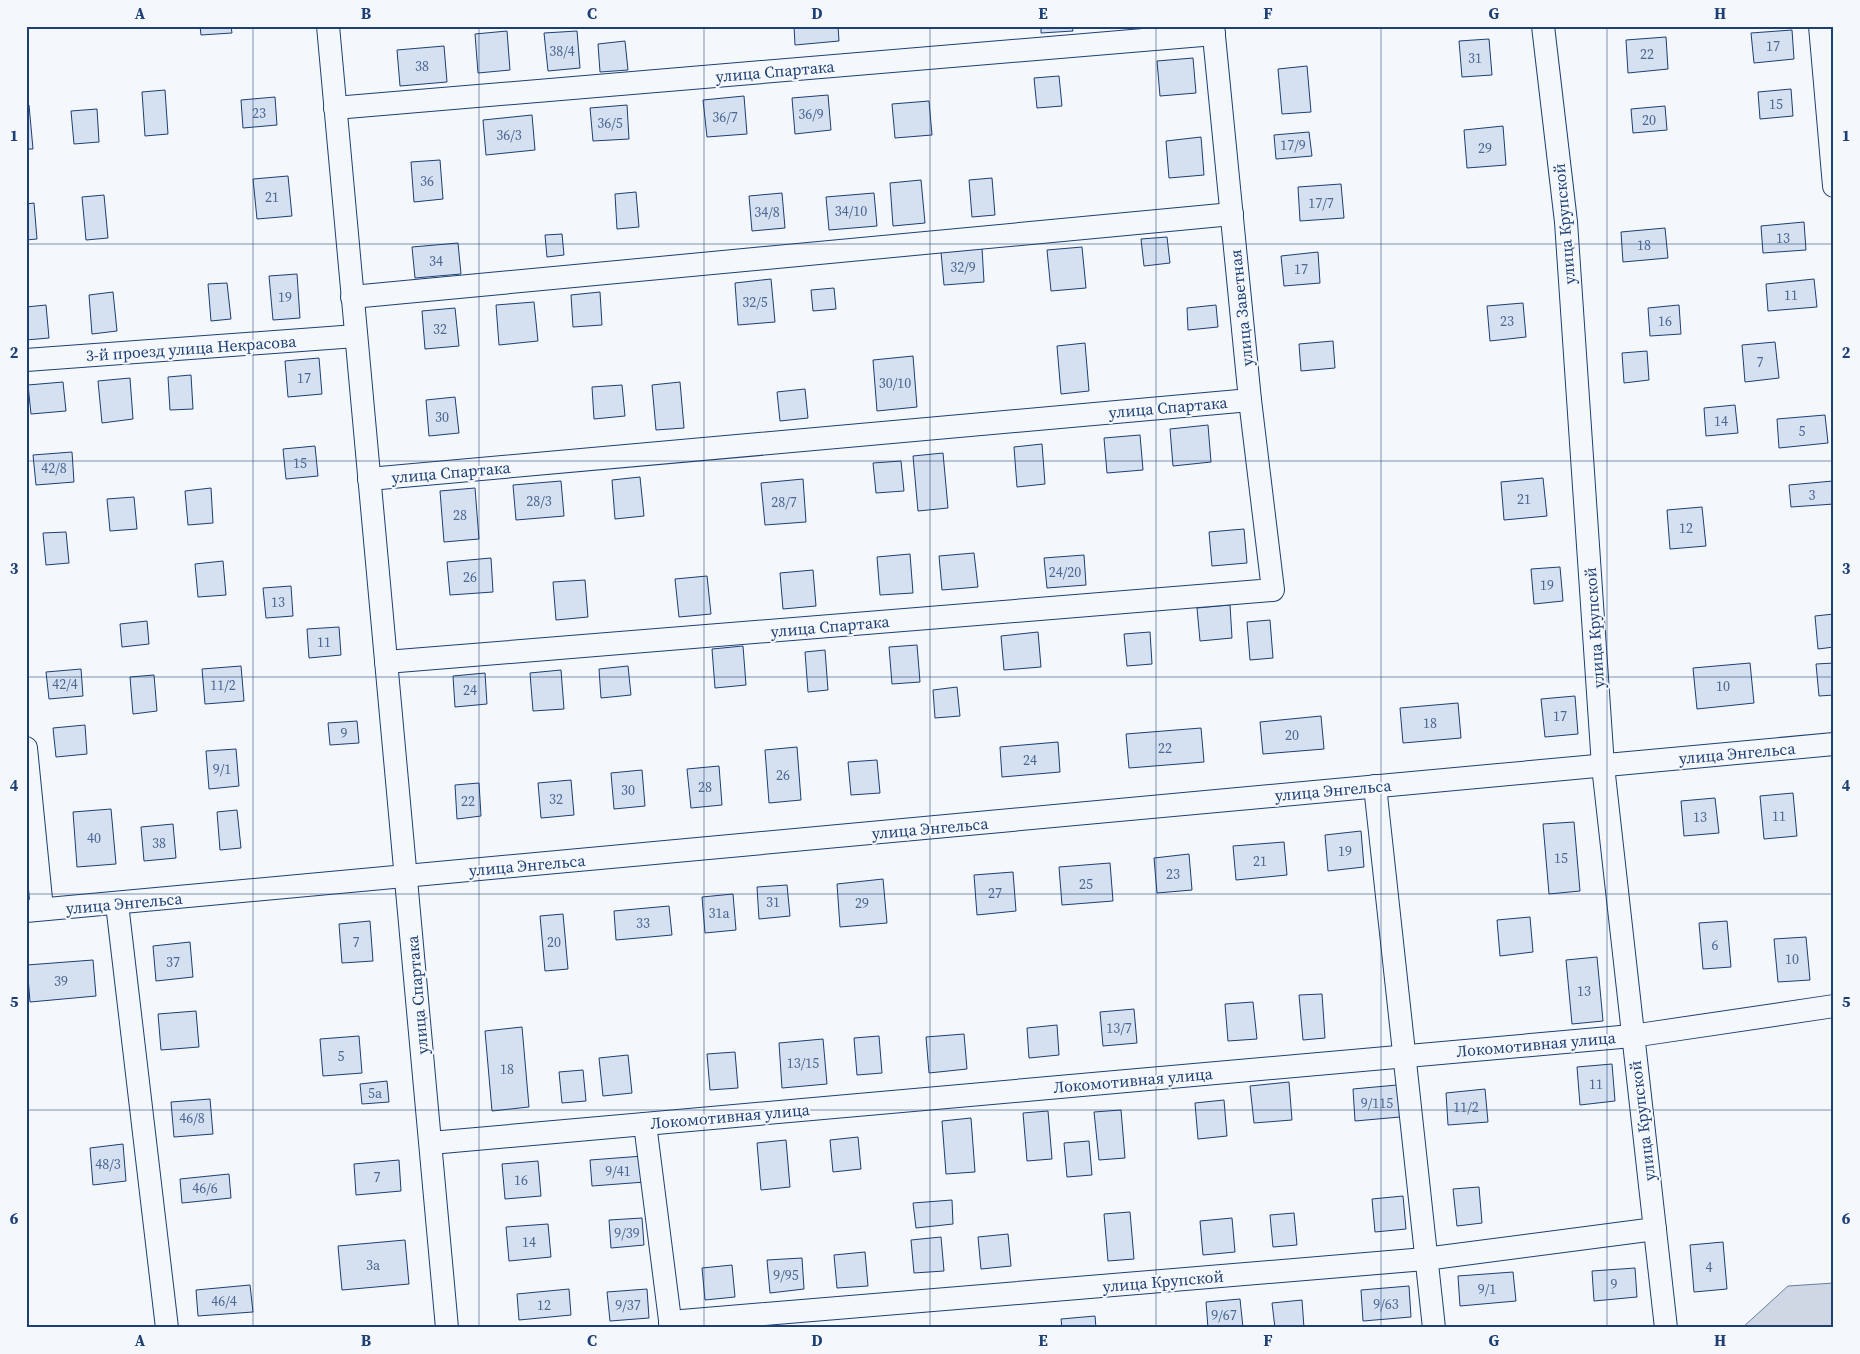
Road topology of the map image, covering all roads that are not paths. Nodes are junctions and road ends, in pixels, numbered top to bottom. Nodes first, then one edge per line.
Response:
1 (328, 26) edge
2 (1543, 26) edge
3 (1820, 26) edge
4 (1214, 30) edge
5 (335, 108) junction
6 (1834, 186) edge
7 (1232, 214) junction
8 (352, 298) junction
9 (356, 336) junction
10 (26, 360) edge
11 (1250, 400) junction
12 (369, 479) junction
13 (1273, 590) joint
14 (386, 662) junction
15 (1834, 744) edge
16 (26, 748) edge
17 (1603, 766) junction
18 (1375, 786) junction
19 (406, 876) junction
20 (117, 904) junction
21 (34, 910) edge
22 (1834, 1006) edge
23 (1632, 1036) junction
24 (1404, 1056) junction
25 (645, 1124) junction
26 (431, 1143) junction
27 (1655, 1229) junction
28 (1426, 1259) junction
29 (671, 1325) edge
30 (167, 1328) edge
31 (447, 1328) edge
32 (1434, 1328) edge
33 (1666, 1328) edge

1 - 5 street, улица Спартака
2 - 17 street, улица Крупской
3 - 6 street
4 - 5 street, улица Спартака
4 - 7 street, улица Заветная
5 - 8 street, улица Спартака
7 - 8 street
7 - 11 street, улица Заветная
8 - 9 street, улица Спартака
9 - 10 street, 3-й проезд улица Некрасова
9 - 12 street, улица Спартака
11 - 12 street, улица Спартака
11 - 13 street, улица Заветная
12 - 14 street, улица Спартака
13 - 14 street, улица Спартака
14 - 19 street, улица Спартака
15 - 17 street, улица Энгельса
16 - 21 street
17 - 18 street, улица Энгельса
17 - 23 street, улица Крупской
18 - 19 street, улица Энгельса
18 - 24 street
19 - 20 street, улица Энгельса
19 - 26 street, улица Спартака
20 - 21 street, улица Энгельса
20 - 30 street
22 - 23 street, Локомотивная улица
23 - 24 street, Локомотивная улица
23 - 27 street, улица Крупской
24 - 25 street, Локомотивная улица
24 - 28 street
25 - 26 street, Локомотивная улица
25 - 29 street
26 - 31 street, улица Спартака
27 - 28 street, улица Крупской
27 - 33 street, улица Крупской
28 - 29 street, улица Крупской
28 - 32 street

